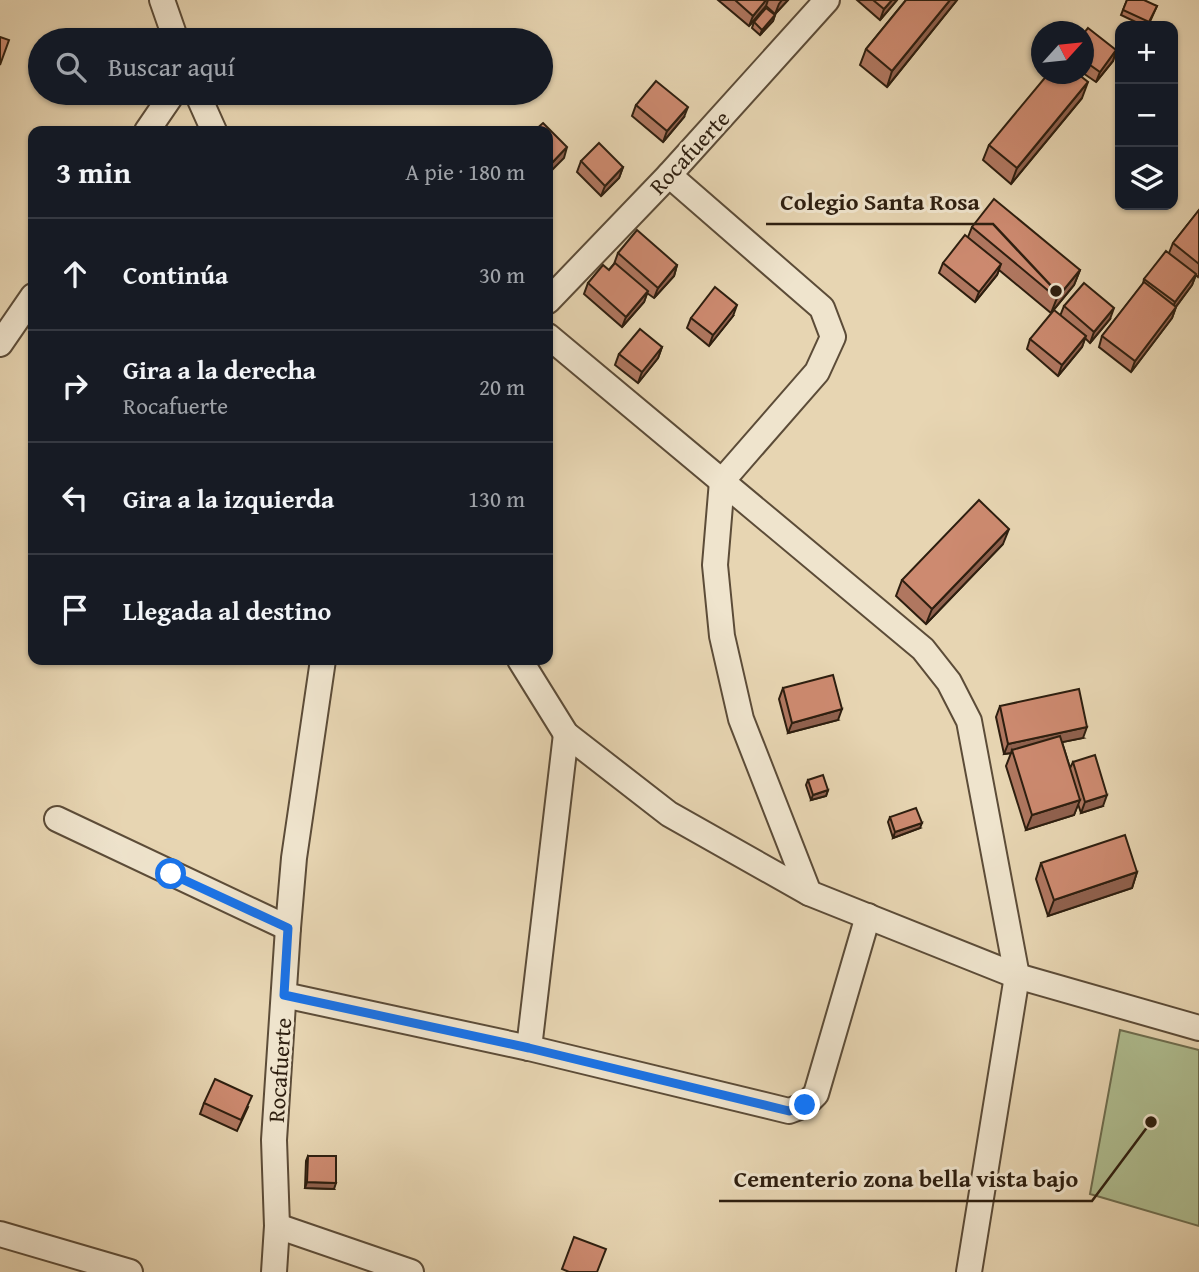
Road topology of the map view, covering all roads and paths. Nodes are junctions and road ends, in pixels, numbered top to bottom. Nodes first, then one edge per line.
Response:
1 (162, 0) edge
2 (827, 0) edge
3 (172, 28) edge
4 (164, 105) edge
5 (202, 105) edge
6 (150, 126) edge
7 (212, 126) edge
8 (669, 175) junction
9 (553, 296) edge
10 (28, 303) edge
11 (553, 340) edge
12 (0, 344) edge
13 (722, 481) junction
14 (322, 665) edge
15 (523, 665) edge
16 (566, 734) junction
17 (57, 819) dead end
18 (809, 893) junction
19 (868, 916) junction
20 (288, 928) junction
21 (1017, 976) junction
22 (284, 995) junction
23 (1199, 1028) edge
24 (529, 1048) junction
25 (277, 1226) junction
26 (0, 1234) edge
27 (130, 1272) edge
28 (274, 1272) edge
29 (411, 1272) edge
30 (969, 1272) edge

1 - 3 street
2 - 8 street, Rocafuerte
4 - 6 street
5 - 7 street
8 - 9 street, Rocafuerte
8 - 13 street
10 - 12 street
11 - 13 street
13 - 18 street
13 - 21 street
14 - 20 street, Rocafuerte
15 - 16 street
16 - 18 street
16 - 24 street
17 - 20 street
18 - 19 street
19 - 21 street
19 - 24 street
20 - 22 street, Rocafuerte
21 - 23 street
21 - 30 street
22 - 24 street
22 - 25 street, Rocafuerte
25 - 28 street, Rocafuerte
25 - 29 street
26 - 27 street

